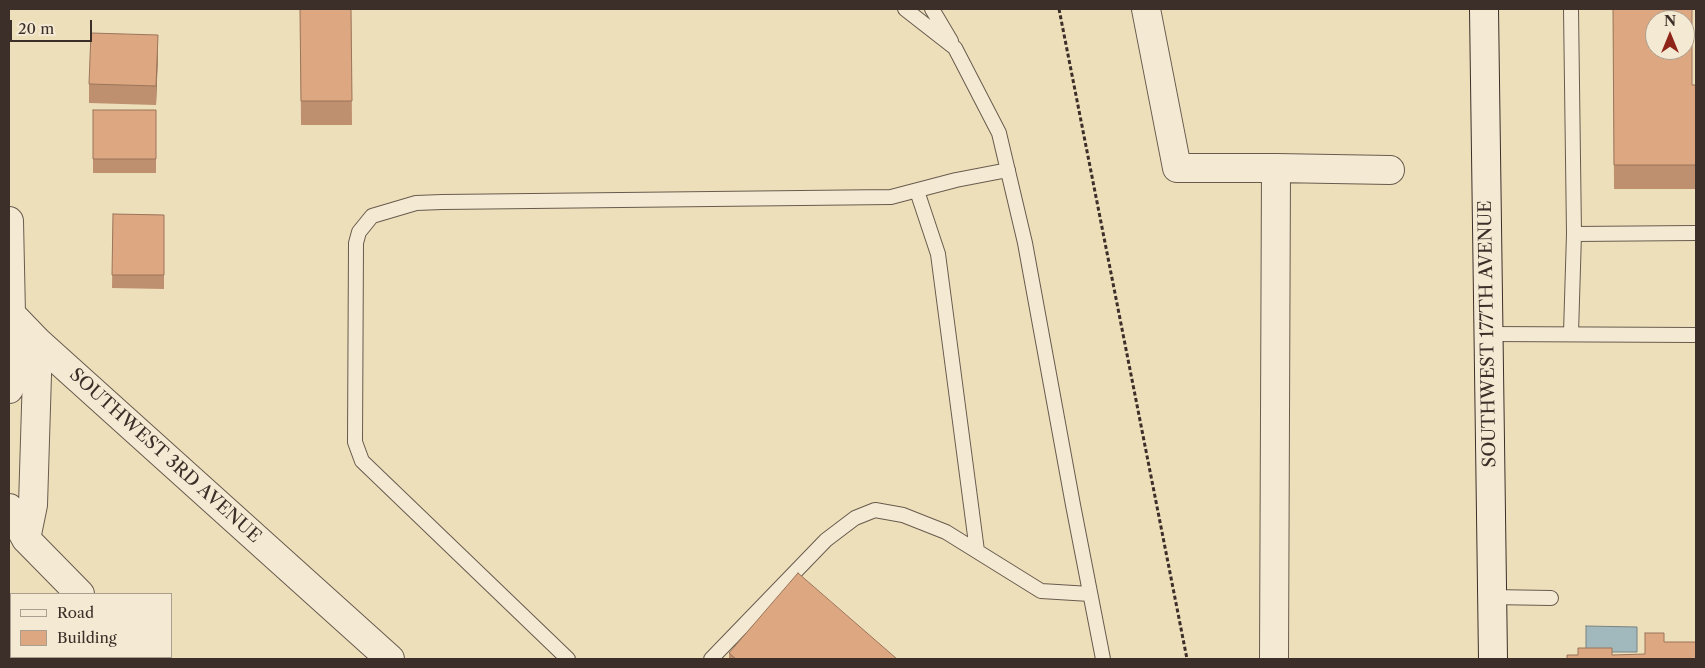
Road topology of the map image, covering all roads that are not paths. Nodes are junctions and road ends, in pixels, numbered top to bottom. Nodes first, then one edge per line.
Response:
1 (904, 9) edge
2 (932, 9) edge
3 (1146, 9) edge
4 (1484, 9) edge
5 (1571, 9) edge
6 (955, 48) junction
7 (1276, 168) junction
8 (1008, 170) junction
9 (1390, 170) dead end
10 (917, 191) junction
11 (9, 221) edge
12 (1696, 233) edge
13 (1574, 234) junction
14 (11, 314) junction
15 (1489, 334) junction
16 (1572, 334) junction
17 (1696, 335) edge
18 (38, 342) junction
19 (9, 389) edge
20 (9, 508) edge
21 (26, 539) junction
22 (977, 551) junction
23 (79, 593) edge
24 (1090, 594) junction
25 (1491, 597) junction
26 (1551, 598) dead end
27 (390, 659) edge
28 (568, 659) edge
29 (711, 659) edge
30 (1104, 659) edge
31 (1274, 659) edge
32 (1493, 659) edge

1 - 6 lane
2 - 6 lane
3 - 7 street
4 - 15 street, SOUTHWEST 177TH AVENUE
5 - 13 lane
6 - 8 lane
7 - 9 street
7 - 31 street
8 - 10 lane
8 - 24 lane
10 - 22 lane
10 - 28 lane
11 - 14 street
12 - 13 lane
13 - 16 lane
14 - 18 street, SOUTHWEST 3RD AVENUE
14 - 19 street
15 - 16 lane
15 - 25 street, SOUTHWEST 177TH AVENUE
16 - 17 lane
18 - 21 street
18 - 27 street, SOUTHWEST 3RD AVENUE
20 - 21 street
21 - 23 street
22 - 24 lane
22 - 29 lane
24 - 30 lane
25 - 26 lane
25 - 32 street, SOUTHWEST 177TH AVENUE

